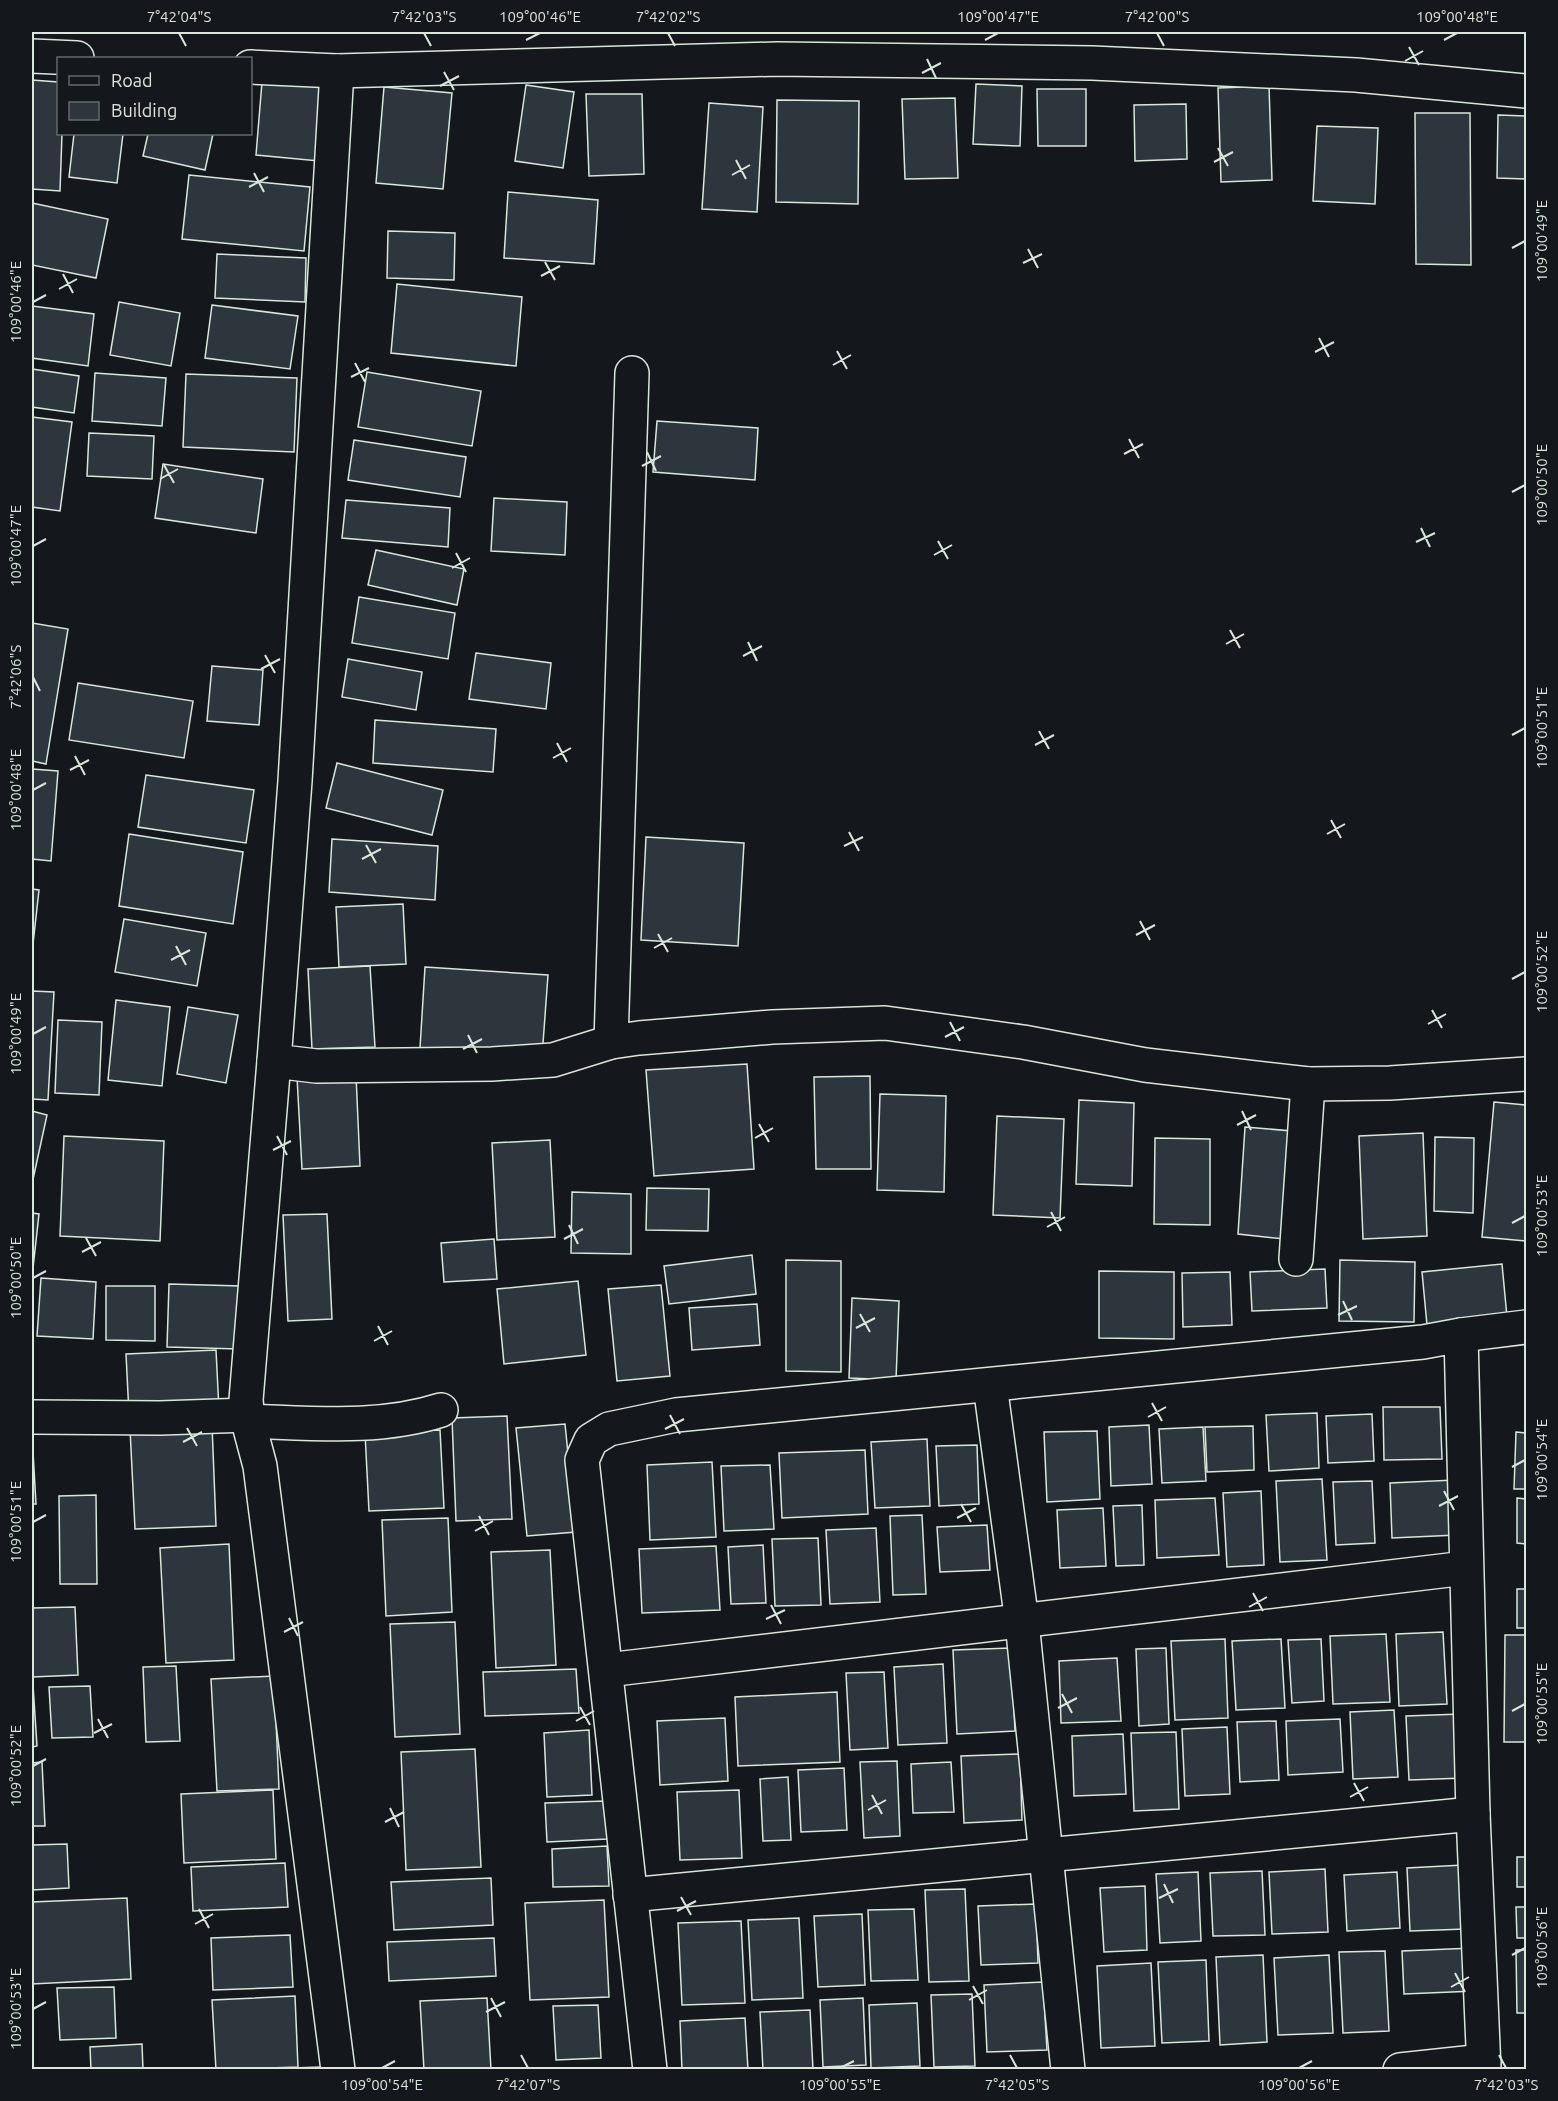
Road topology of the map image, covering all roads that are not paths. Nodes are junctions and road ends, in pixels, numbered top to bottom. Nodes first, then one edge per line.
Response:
1 (32, 56) edge
2 (57, 57) edge
3 (252, 67) edge
4 (337, 71) junction
5 (1527, 91) edge
6 (632, 373) dead end
7 (611, 1042) junction
8 (274, 1061) junction
9 (1527, 1074) edge
10 (1308, 1084) junction
11 (1296, 1259) dead end
12 (1527, 1327) edge
13 (1461, 1335) junction
14 (990, 1385) junction
15 (441, 1410) dead end
16 (32, 1417) edge
17 (248, 1418) junction
18 (1466, 1568) junction
19 (1022, 1622) junction
20 (607, 1670) junction
21 (1473, 1814) junction
22 (1046, 1855) junction
23 (630, 1895) junction
24 (1484, 2065) edge
25 (338, 2070) edge
26 (650, 2070) edge
27 (1068, 2070) edge
28 (1400, 2070) edge

1 - 2 street
3 - 4 street
4 - 5 street
4 - 8 street
6 - 7 street
7 - 8 street
7 - 10 street
8 - 17 street
9 - 10 street
10 - 11 street
12 - 13 street
13 - 14 street
13 - 18 street
14 - 19 street
14 - 20 street
15 - 17 street
16 - 17 street
17 - 25 street
18 - 19 street
18 - 21 street
19 - 20 street
19 - 22 street
20 - 23 street
21 - 22 street
21 - 24 street
22 - 23 street
22 - 27 street
23 - 26 street
24 - 28 street

